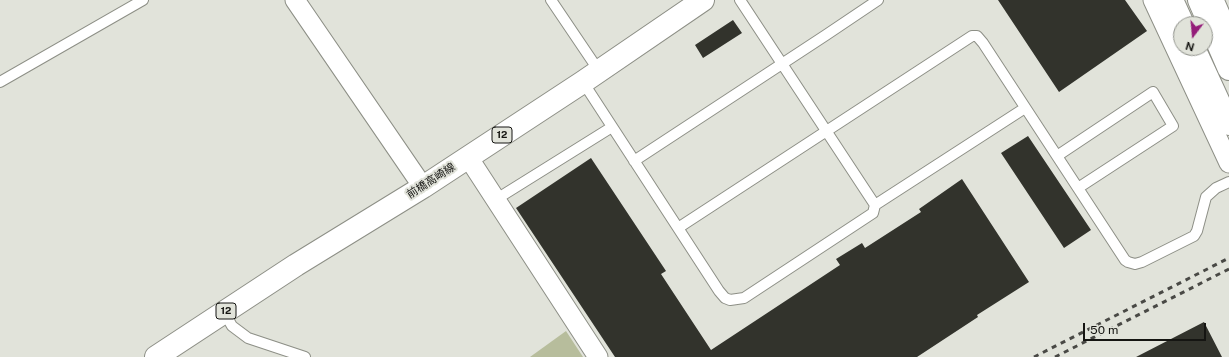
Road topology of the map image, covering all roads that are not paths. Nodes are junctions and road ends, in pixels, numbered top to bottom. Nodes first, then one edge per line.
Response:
1 (142, 0) edge
2 (295, 0) edge
3 (551, 0) edge
4 (703, 0) edge
5 (740, 0) edge
6 (878, 0) edge
7 (1153, 0) edge
8 (1172, 0) edge
9 (1198, 0) edge
10 (1214, 0) edge
11 (1179, 16) edge
12 (1229, 34) edge
13 (1198, 56) edge
14 (782, 64) junction
15 (1229, 69) edge
16 (591, 76) junction
17 (0, 82) edge
18 (1025, 108) junction
19 (1229, 124) edge
20 (612, 127) junction
21 (826, 131) junction
22 (1057, 156) junction
23 (468, 157) junction
24 (634, 161) junction
25 (1229, 163) edge
26 (1229, 182) edge
27 (422, 187) junction
28 (1078, 188) junction
29 (496, 200) junction
30 (875, 205) junction
31 (678, 228) junction
32 (224, 312) junction
33 (156, 357) edge
34 (305, 357) edge
35 (598, 357) edge

1 - 17 lane
2 - 27 street
3 - 16 lane
4 - 16 main road, 前橋高崎線 / 12
5 - 14 lane
6 - 14 lane
7 - 25 street
8 - 11 main road
9 - 15 main road
10 - 12 street
13 - 19 main road
14 - 21 lane
14 - 24 lane
16 - 20 lane
16 - 23 main road, 前橋高崎線 / 12
18 - 21 lane
18 - 22 lane
18 - 30 lane
20 - 24 lane
20 - 29 lane
21 - 30 lane
21 - 31 lane
22 - 28 lane
22 - 28 lane
23 - 27 main road, 前橋高崎線 / 12
23 - 29 street
24 - 31 lane
26 - 28 lane
27 - 32 main road, 前橋高崎線 / 12
29 - 35 street
30 - 31 lane
32 - 33 main road, 前橋高崎線 / 12
32 - 34 lane

